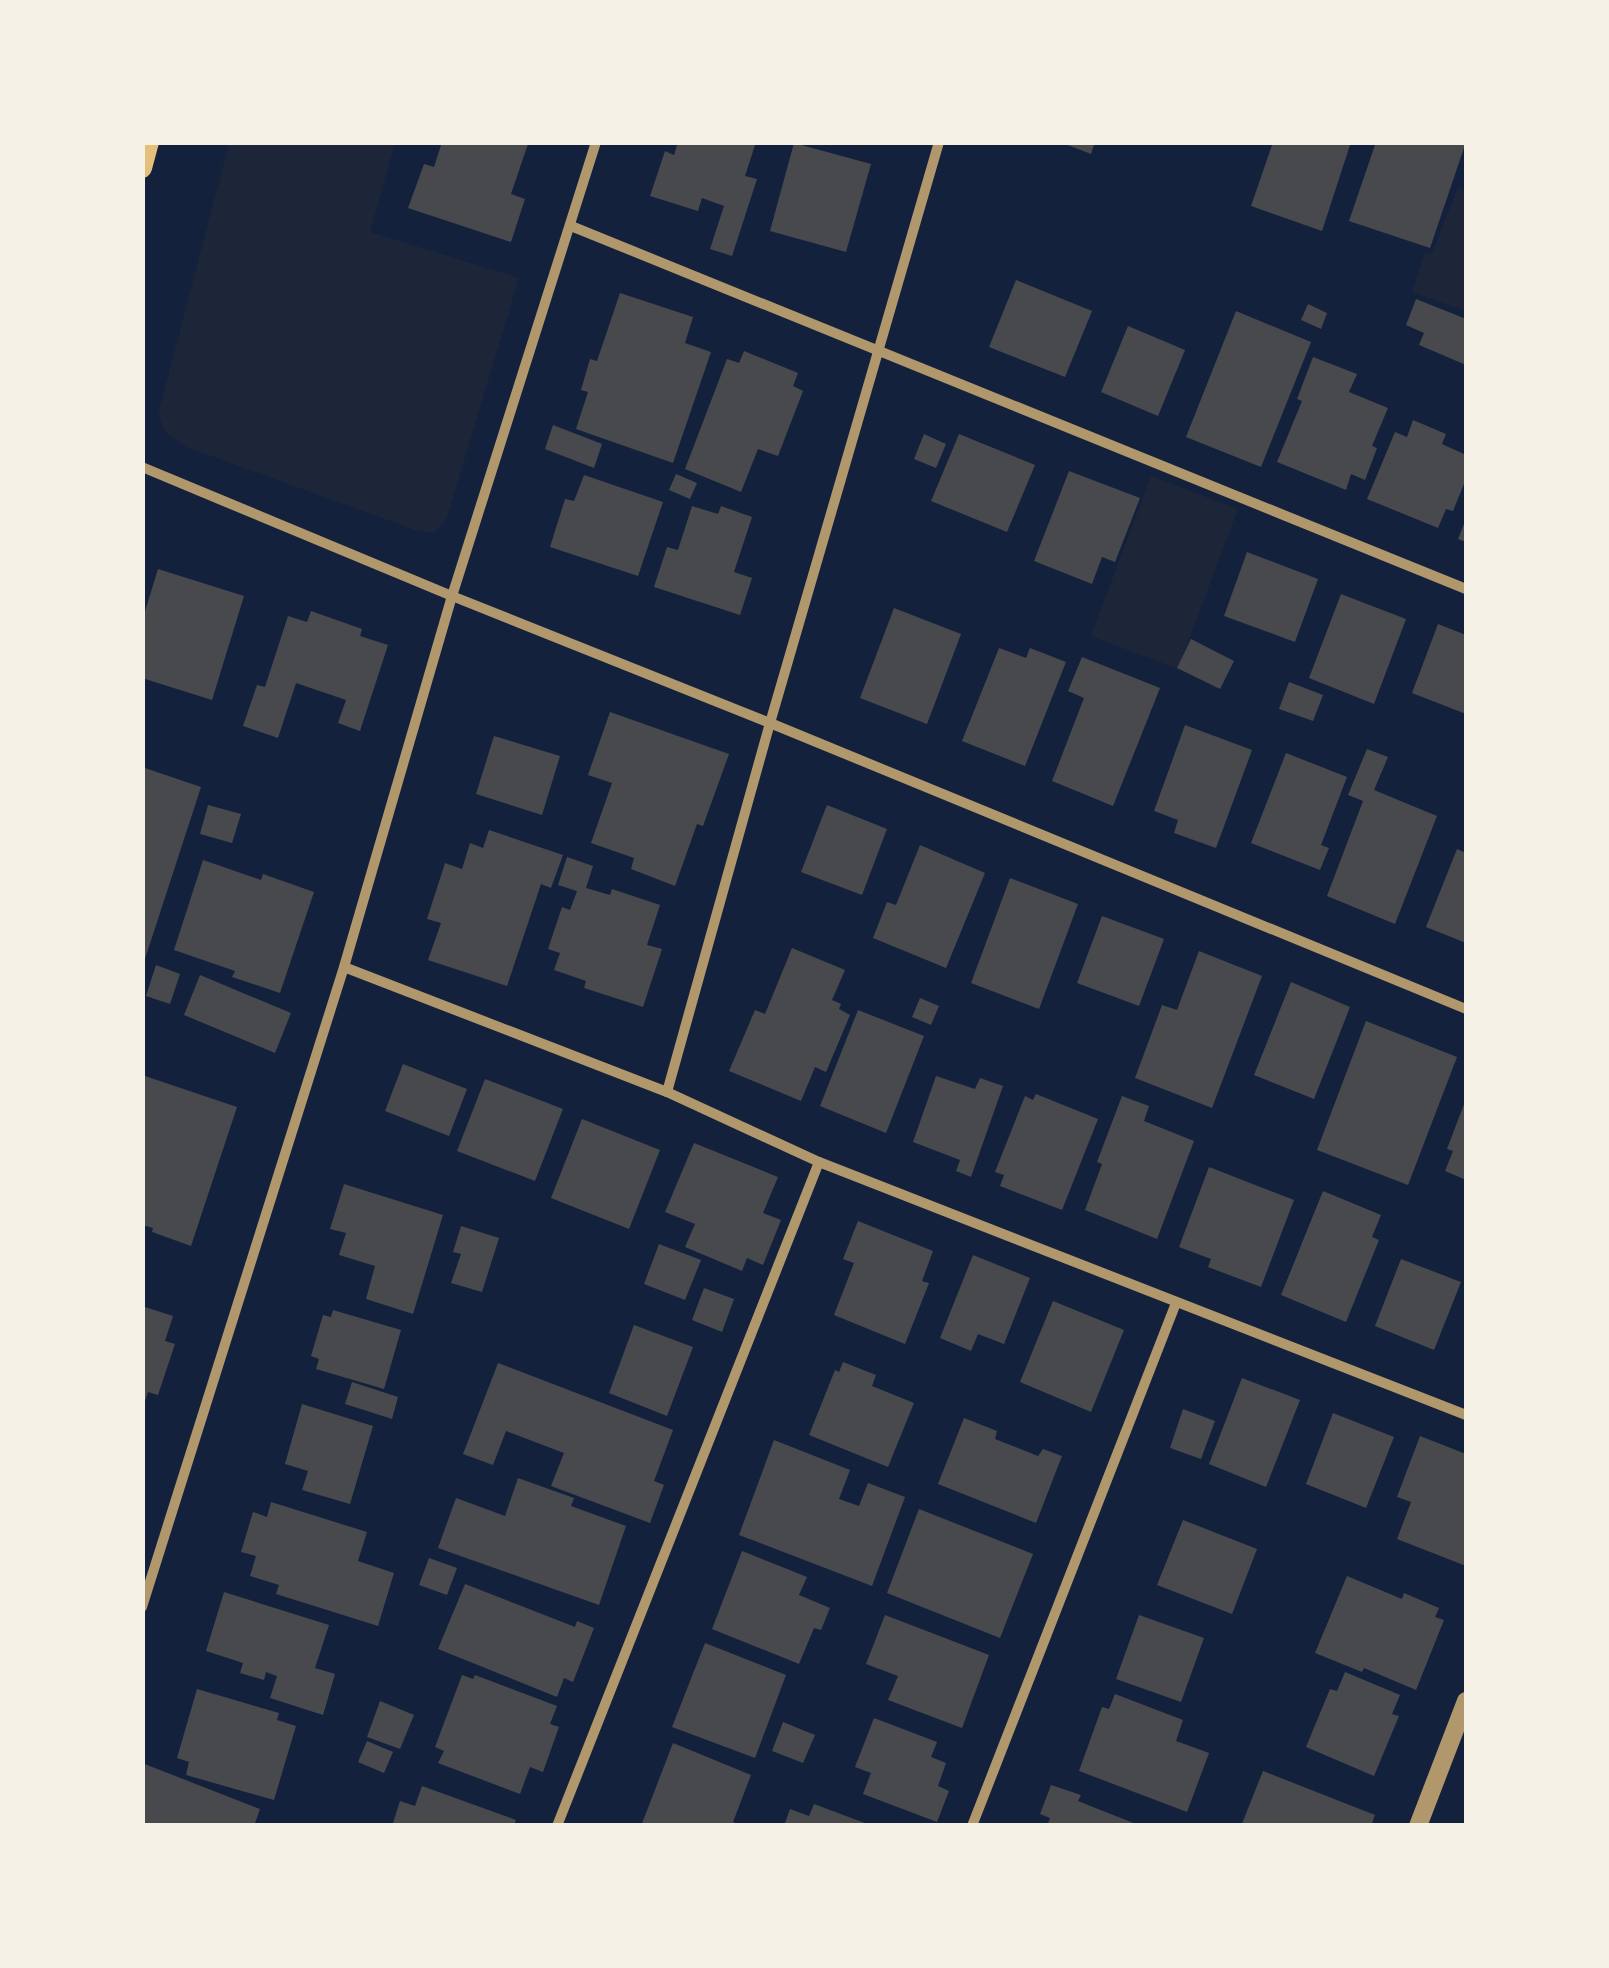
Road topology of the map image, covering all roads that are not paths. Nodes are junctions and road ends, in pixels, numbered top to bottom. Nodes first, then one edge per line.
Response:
1 (149, 142) edge
2 (596, 142) edge
3 (938, 142) edge
4 (142, 168) edge
5 (571, 226) junction
6 (878, 350) junction
7 (142, 467) edge
8 (1466, 589) edge
9 (452, 596) junction
10 (770, 723) junction
11 (344, 967) junction
12 (1466, 1008) edge
13 (666, 1092) junction
14 (819, 1162) junction
15 (1176, 1303) junction
16 (1466, 1414) edge
17 (142, 1607) edge
18 (1466, 1701) edge
19 (557, 1826) edge
20 (972, 1826) edge
21 (1418, 1826) edge

1 - 4 main road
2 - 5 street
3 - 6 street
5 - 6 street
5 - 9 street
6 - 8 street
6 - 10 street
7 - 9 street
9 - 10 street
9 - 11 street
10 - 12 street
10 - 13 street
11 - 13 street
11 - 17 street
13 - 14 street
14 - 15 street
14 - 19 street
15 - 16 street
15 - 20 street
18 - 21 street

